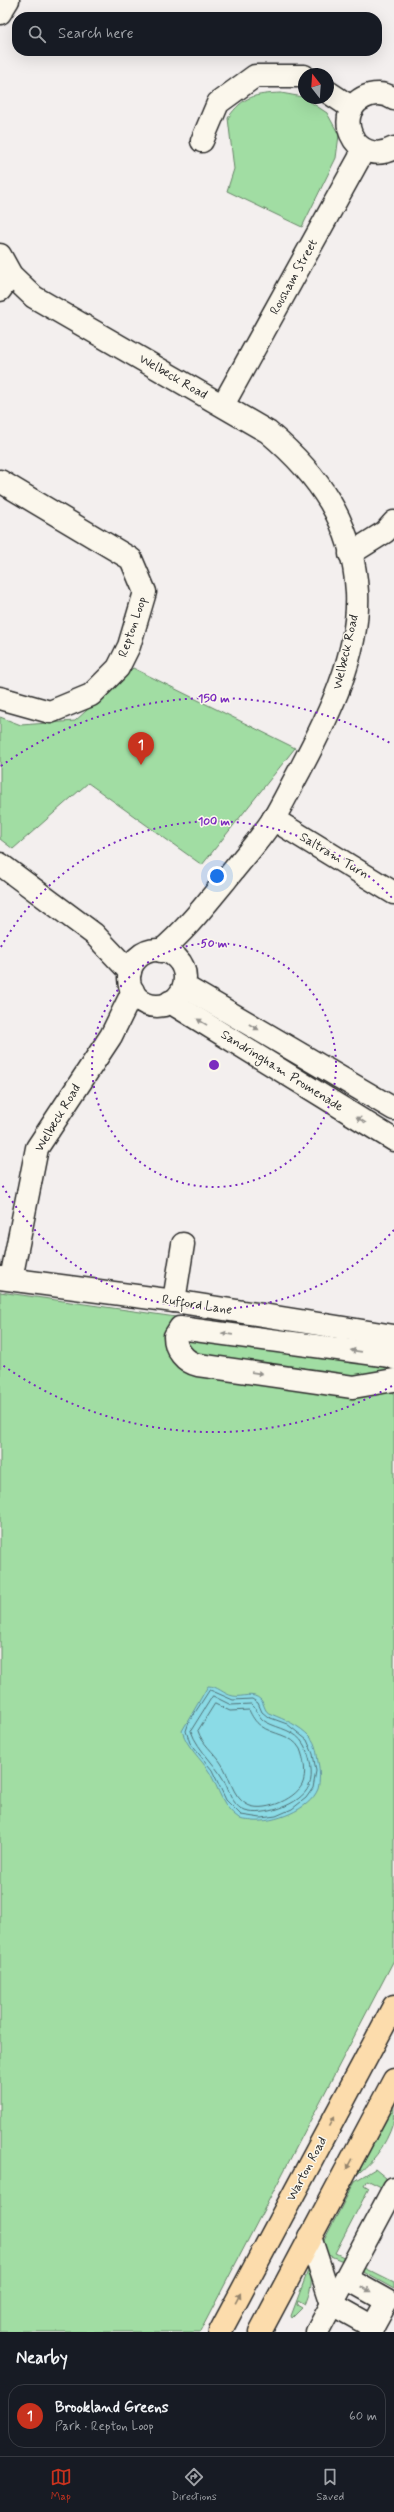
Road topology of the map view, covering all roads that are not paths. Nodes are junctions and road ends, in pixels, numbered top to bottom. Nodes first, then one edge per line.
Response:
1 (8, 0) edge
2 (0, 13) edge
3 (298, 76) edge
4 (334, 96) edge
5 (394, 99) edge
6 (352, 108) junction
7 (202, 140) dead end
8 (361, 148) junction
9 (394, 148) edge
10 (0, 255) edge
11 (6, 282) edge
12 (223, 405) junction
13 (0, 481) edge
14 (394, 522) edge
15 (350, 554) junction
16 (0, 698) edge
17 (273, 819) junction
18 (0, 864) edge
19 (394, 893) edge
20 (194, 919) junction
21 (94, 934) junction
22 (152, 952) junction
23 (181, 963) junction
24 (184, 986) junction
25 (137, 989) junction
26 (170, 1002) junction
27 (394, 1109) edge
28 (394, 1140) edge
29 (183, 1244) dead end
30 (6, 1279) edge
31 (174, 1301) junction
32 (394, 1336) edge
33 (394, 1358) edge
34 (394, 1380) edge
35 (394, 2006) edge
36 (394, 2080) edge
37 (394, 2188) edge
38 (310, 2237) junction
39 (329, 2312) edge
40 (374, 2324) edge
41 (266, 2330) edge
42 (220, 2332) edge
43 (352, 2332) edge

1 - 2 street
3 - 7 street
4 - 6 street
5 - 6 street
6 - 8 street
8 - 9 street
8 - 12 street, Rousham Street
10 - 11 street, Welbeck Road
11 - 12 street, Welbeck Road
12 - 15 street, Welbeck Road
13 - 16 street, Repton Loop
14 - 15 street
15 - 17 street, Welbeck Road
17 - 19 street, Saltram Turn
17 - 20 street, Welbeck Road
18 - 21 street
20 - 22 street, Welbeck Road
20 - 23 street, Welbeck Road
21 - 22 street
21 - 25 street
22 - 23 street
22 - 25 street
23 - 24 street
24 - 26 street
24 -> 27 street, Sandringham Promenade
25 - 26 street
25 - 30 street, Welbeck Road
28 -> 26 street, Sandringham Promenade
29 - 31 street
30 - 31 street, Rufford Lane
31 - 32 street, Rufford Lane
33 -> 34 street
42 -> 35 main road, Warton Road
36 -> 38 main road
37 - 39 street
38 - 39 street
38 - 41 main road
39 - 40 street
39 -> 40 street
39 - 43 street

